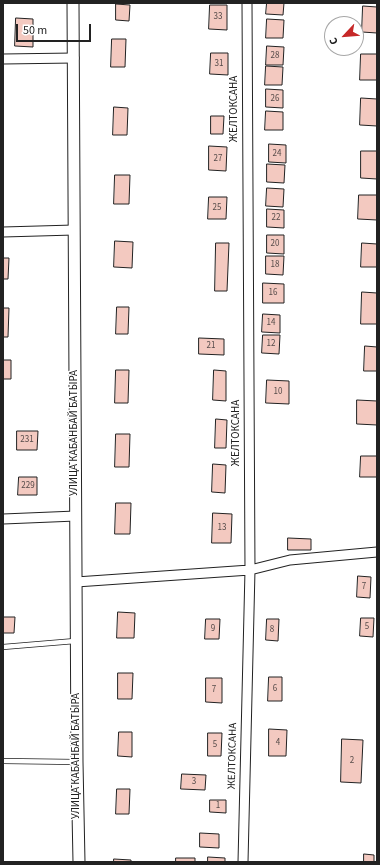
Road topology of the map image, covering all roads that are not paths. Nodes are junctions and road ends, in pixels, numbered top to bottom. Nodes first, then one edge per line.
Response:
1 (73, 3) edge
2 (247, 3) edge
3 (74, 58) junction
4 (3, 59) edge
5 (74, 230) junction
6 (3, 232) edge
7 (76, 516) junction
8 (3, 519) edge
9 (377, 552) edge
10 (250, 570) junction
11 (76, 582) junction
12 (77, 641) junction
13 (3, 647) edge
14 (3, 761) edge
15 (77, 762) junction
16 (79, 862) edge
17 (243, 862) edge

1 - 3 street, УЛИЦА КАБАНБАЙ БАТЫРА
2 - 10 street, ЖЕЛТОКСАНА
3 - 4 street
3 - 5 street, УЛИЦА КАБАНБАЙ БАТЫРА
5 - 6 street
5 - 7 street, УЛИЦА КАБАНБАЙ БАТЫРА
7 - 8 street
7 - 11 street, УЛИЦА КАБАНБАЙ БАТЫРА
9 - 10 street
10 - 11 street
10 - 17 street, ЖЕЛТОКСАНА
11 - 12 street, УЛИЦА КАБАНБАЙ БАТЫРА
12 - 13 lane
12 - 15 street, УЛИЦА КАБАНБАЙ БАТЫРА
14 - 15 lane
15 - 16 street, УЛИЦА КАБАНБАЙ БАТЫРА

